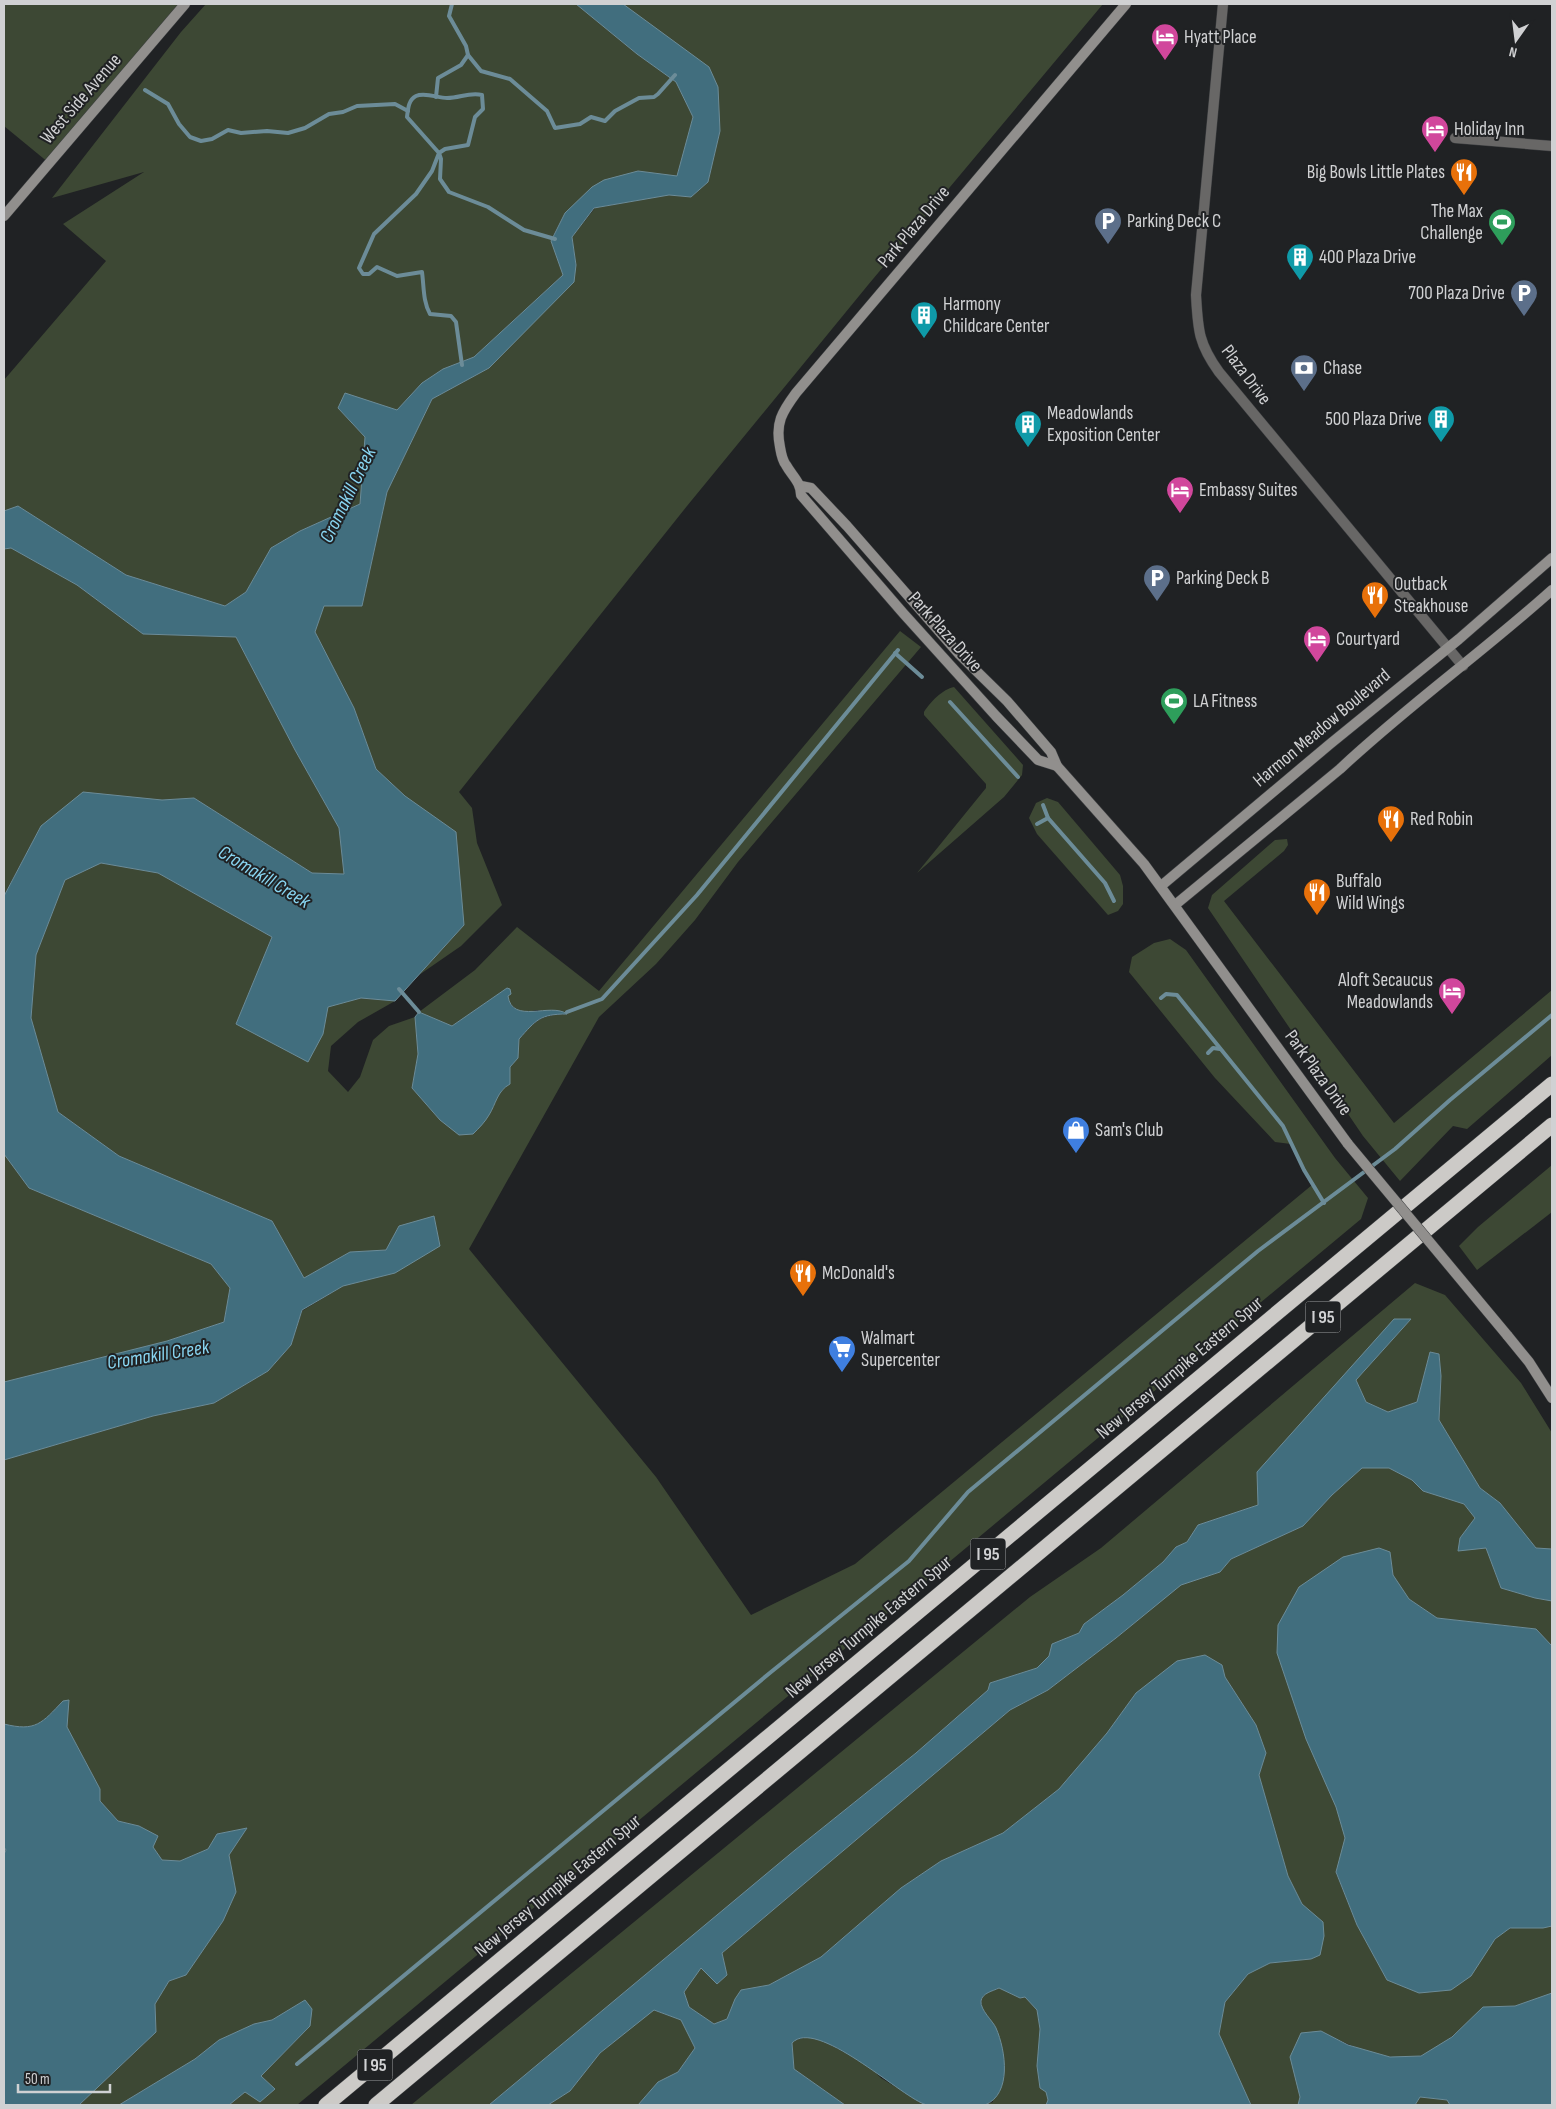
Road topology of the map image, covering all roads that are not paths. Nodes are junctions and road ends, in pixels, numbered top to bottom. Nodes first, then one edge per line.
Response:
1 (186, 4) edge
2 (1126, 4) edge
3 (1223, 4) edge
4 (1455, 138) dead end
5 (1552, 146) edge
6 (4, 216) edge
7 (801, 486) junction
8 (1552, 558) edge
9 (1552, 590) edge
10 (1448, 648) junction
11 (959, 654) junction
12 (951, 666) junction
13 (1463, 666) junction
14 (1057, 766) junction
15 (1161, 886) junction
16 (1174, 905) junction
17 (1552, 1084) edge
18 (1552, 1125) edge
19 (1552, 1398) edge
20 (326, 2105) edge
21 (376, 2105) edge

1 - 6 street, West Side Avenue
2 - 7 street, Park Plaza Drive
3 - 10 street, Plaza Drive
4 - 5 street
7 - 11 street, Park Plaza Drive
7 - 12 street, Park Plaza Drive
8 - 10 street, Harmon Meadow Boulevard
9 - 13 street
10 - 13 street, Plaza Drive
10 - 15 street, Harmon Meadow Boulevard
11 - 12 street
11 - 14 street, Park Plaza Drive
12 - 14 street, Park Plaza Drive
13 - 16 street
14 - 15 street, Park Plaza Drive
15 - 16 street, Park Plaza Drive
16 - 19 street, Park Plaza Drive, bridge
17 - 20 highway, New Jersey Turnpike Eastern Spur / I 95
18 - 21 highway, I 95

